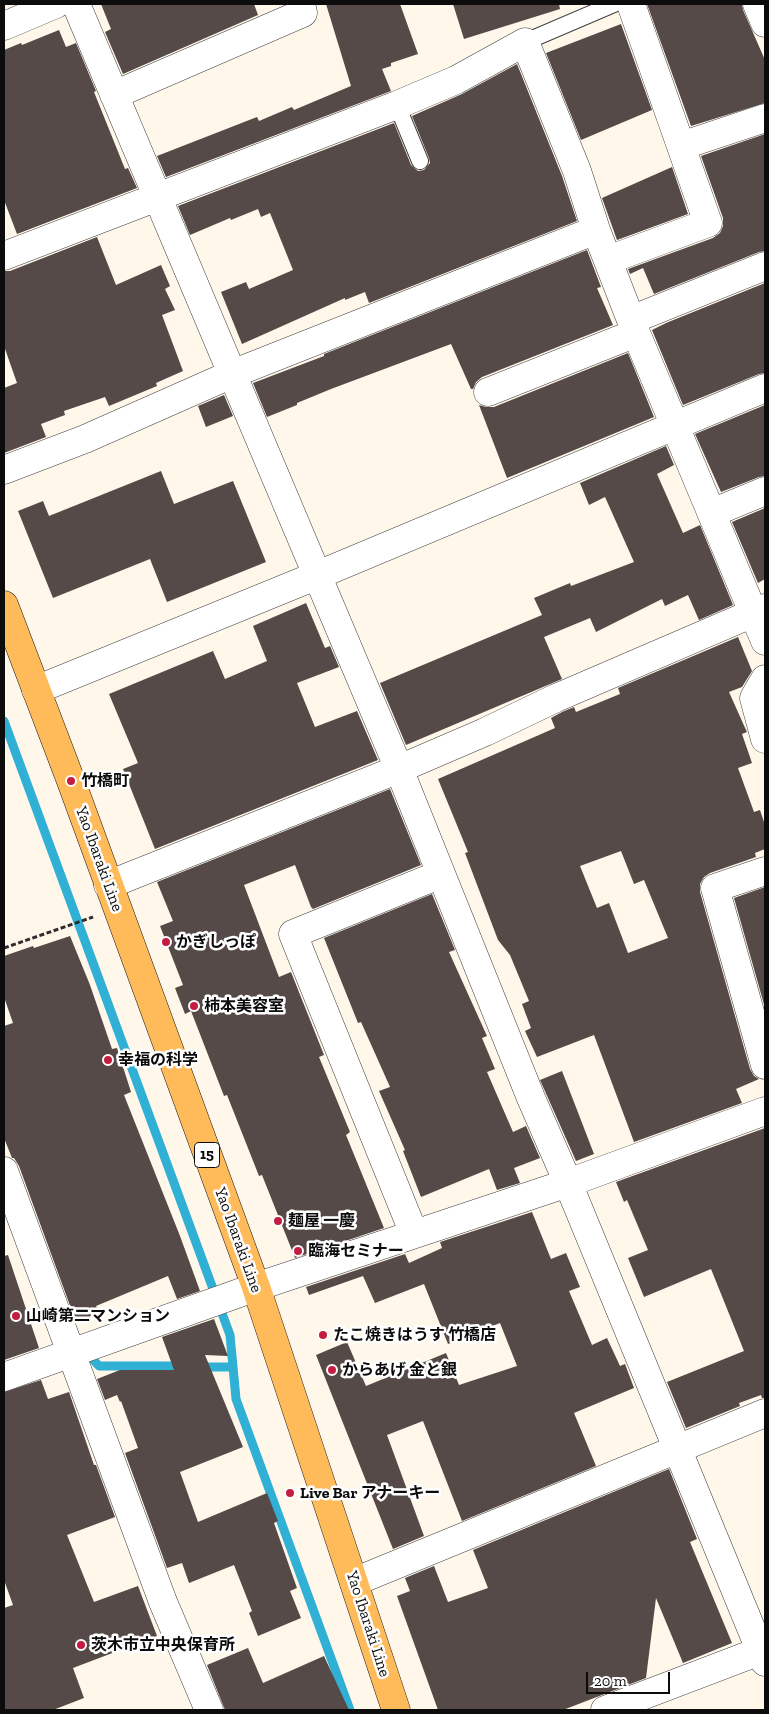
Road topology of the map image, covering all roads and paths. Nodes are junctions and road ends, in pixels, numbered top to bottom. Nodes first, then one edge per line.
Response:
1 (56, 4) edge
2 (76, 4) edge
3 (301, 4) edge
4 (614, 4) edge
5 (632, 4) edge
6 (757, 4) edge
7 (765, 23) edge
8 (4, 26) edge
9 (524, 42) junction
10 (114, 95) junction
11 (397, 105) junction
12 (765, 118) edge
13 (681, 146) junction
14 (420, 161) dead end
15 (158, 198) junction
16 (596, 230) junction
17 (4, 256) edge
18 (608, 260) junction
19 (765, 266) edge
20 (634, 326) junction
21 (232, 374) junction
22 (765, 388) edge
23 (488, 392) dead end
24 (675, 426) junction
25 (4, 470) edge
26 (765, 490) edge
27 (712, 513) junction
28 (318, 576) junction
29 (4, 606) edge
30 (760, 611) edge
31 (765, 641) edge
32 (765, 679) edge
33 (36, 690) junction
34 (765, 739) edge
35 (399, 769) junction
36 (765, 872) edge
37 (441, 874) junction
38 (113, 897) junction
39 (4, 948) edge
40 (765, 1065) edge
41 (765, 1111) edge
42 (4, 1171) edge
43 (568, 1183) junction
44 (414, 1234) junction
45 (256, 1287) junction
46 (71, 1353) junction
47 (4, 1377) edge
48 (765, 1413) edge
49 (678, 1449) junction
50 (354, 1582) junction
51 (764, 1654) edge
52 (209, 1710) edge
53 (396, 1710) edge
54 (605, 1710) edge

1 - 8 street
2 - 10 street
3 - 10 street
4 - 9 lane
5 - 13 street
6 - 7 street
9 - 11 street
9 - 16 street
10 - 15 street
11 - 14 lane
11 - 15 street
12 - 13 street
13 - 18 street
15 - 17 street
15 - 21 street
16 - 18 street
16 - 21 street
18 - 20 street
19 - 20 street
20 - 23 street
20 - 24 street
21 - 25 street
21 - 28 street
22 - 24 street
24 - 27 street
24 - 28 street
26 - 27 street
27 - 30 street
28 - 33 street
28 - 35 street
29 - 33 main road, Yao Ibaraki Line / 15
30 - 31 street
30 - 35 street
32 - 34 street
33 - 38 main road, Yao Ibaraki Line / 15
35 - 37 street
35 - 38 street
36 - 40 street
37 - 43 street
37 - 44 street
38 - 39 path
38 - 45 main road, Yao Ibaraki Line / 15
41 - 43 street
42 - 46 street
43 - 44 street
43 - 49 street
44 - 45 street
45 - 46 street
45 - 50 main road, Yao Ibaraki Line / 15
46 - 47 street
46 - 52 street
48 - 49 street
49 - 50 street
49 - 51 street
50 - 53 main road, Yao Ibaraki Line / 15
51 - 54 street

